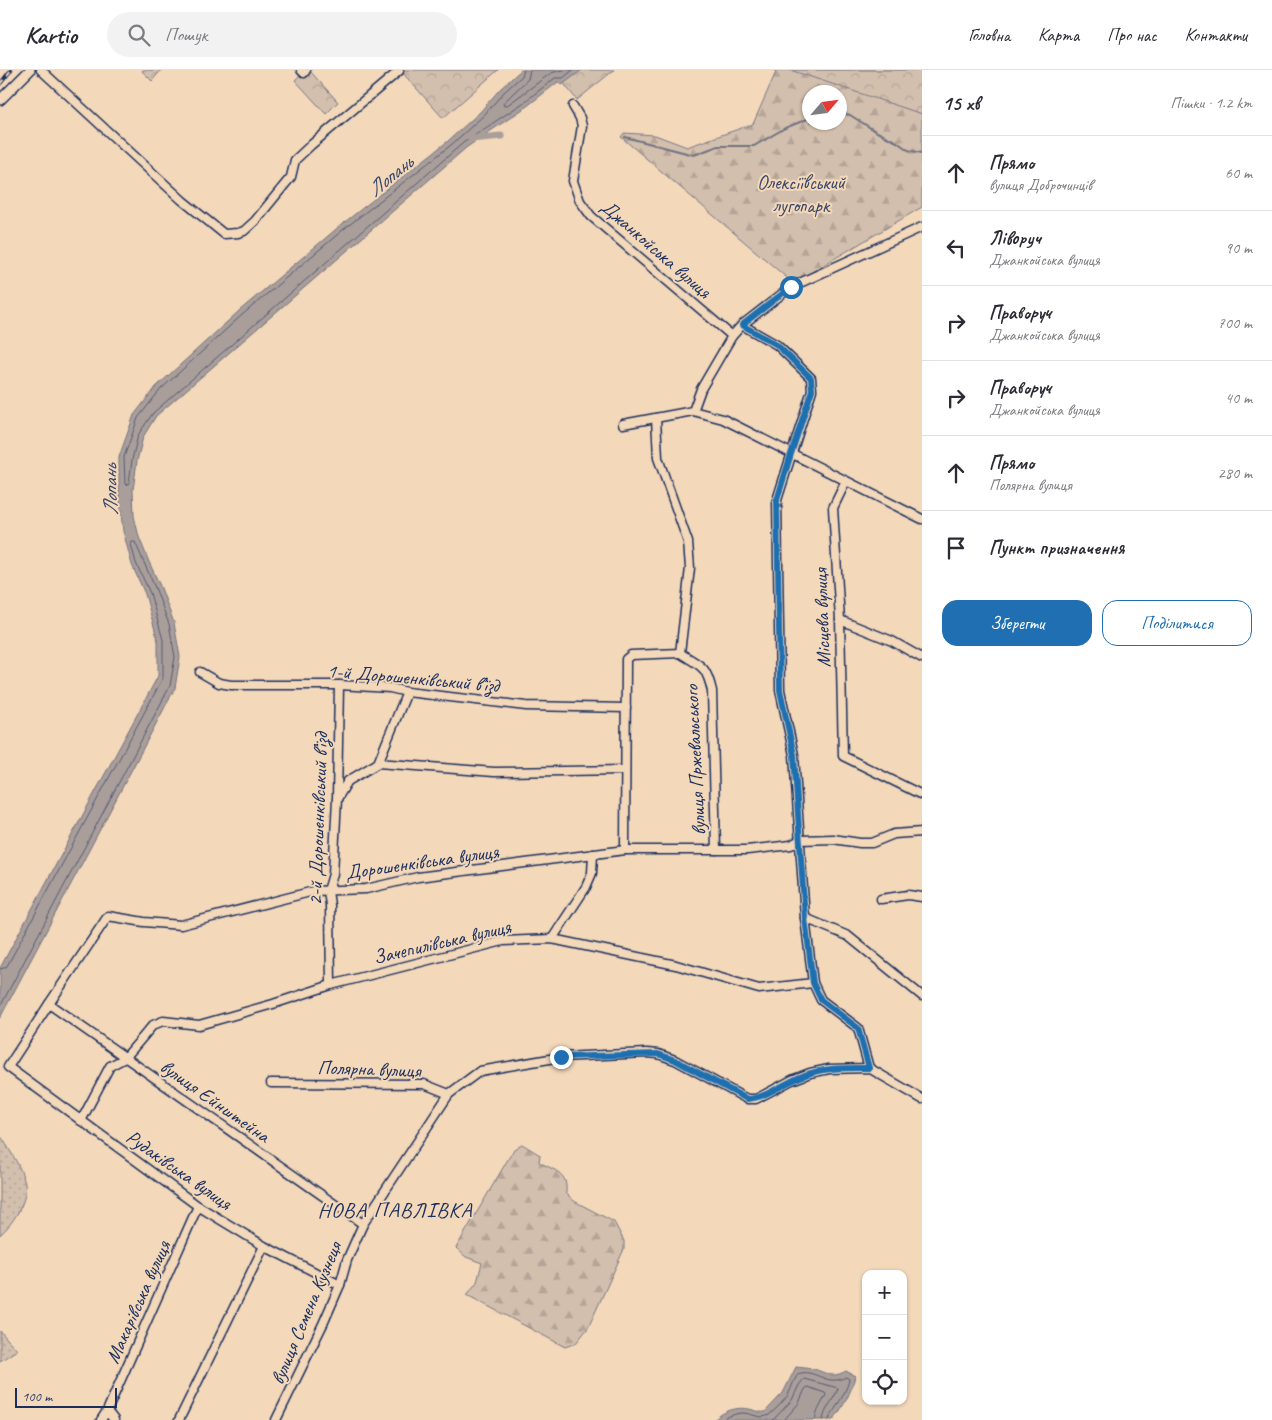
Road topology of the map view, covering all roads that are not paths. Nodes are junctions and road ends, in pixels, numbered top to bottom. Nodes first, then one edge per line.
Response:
1 (30, 70) edge
2 (41, 70) edge
3 (301, 70) edge
4 (306, 70) edge
5 (398, 70) edge
6 (0, 100) edge
7 (573, 106) dead end
8 (922, 227) edge
9 (742, 325) junction
10 (732, 336) junction
11 (693, 411) junction
12 (656, 418) junction
13 (623, 424) dead end
14 (791, 454) junction
15 (846, 481) junction
16 (922, 518) edge
17 (840, 620) junction
18 (680, 653) junction
19 (922, 658) edge
20 (200, 672) dead end
21 (339, 685) junction
22 (407, 692) junction
23 (626, 708) junction
24 (378, 762) junction
25 (625, 770) junction
26 (922, 795) edge
27 (337, 799) junction
28 (922, 832) edge
29 (800, 840) junction
30 (625, 850) junction
31 (716, 850) junction
32 (593, 854) junction
33 (328, 891) junction
34 (922, 897) edge
35 (881, 899) dead end
36 (805, 918) junction
37 (552, 939) junction
38 (813, 983) junction
39 (331, 985) junction
40 (922, 996) edge
41 (49, 1004) junction
42 (125, 1058) junction
43 (8, 1067) joint
44 (869, 1068) junction
45 (272, 1083) dead end
46 (449, 1094) junction
47 (922, 1099) edge
48 (81, 1121) junction
49 (198, 1206) junction
50 (363, 1224) junction
51 (264, 1246) junction
52 (340, 1285) junction
53 (108, 1411) junction
54 (101, 1420) edge
55 (114, 1420) edge
56 (179, 1420) edge
57 (276, 1420) edge

1 - 6 street
2 - 5 street
3 - 4 street
7 - 10 street, Джанкойська вулиця
8 - 9 street
9 - 10 street
9 - 14 street
10 - 11 street
11 - 12 street
11 - 14 street
12 - 13 street
12 - 18 street
14 - 15 street
14 - 29 street
15 - 16 street
15 - 17 street, Місцева вулиця
17 - 19 street
17 - 26 street, Місцева вулиця
18 - 23 street
18 - 31 street, вулиця Пржевальського
20 - 21 street, 1-й Дорошенківський в’їзд
21 - 22 street, 1-й Дорошенківський в’їзд
21 - 27 street, 2-й Дорошенківський в’їзд
22 - 23 street, 1-й Дорошенківський в’їзд
22 - 24 street
23 - 25 street
24 - 25 street
24 - 27 street
25 - 30 street
27 - 33 street, 2-й Дорошенківський в’їзд
28 - 29 street, Дорошенківська вулиця
29 - 31 street, Дорошенківська вулиця
29 - 36 street
30 - 31 street, Дорошенківська вулиця
30 - 32 street, Дорошенківська вулиця
32 - 33 street, Дорошенківська вулиця
32 - 37 street
33 - 39 street, 2-й Дорошенківський в’їзд
33 - 41 street, Дорошенківська вулиця
34 - 35 street
36 - 38 street
36 - 40 street
37 - 38 street, Зачепилівська вулиця
37 - 39 street, Зачепилівська вулиця
38 - 44 street
39 - 42 street, Зачепилівська вулиця
41 - 42 street, вулиця Ейнштейна
41 - 43 street, Дорошенківська вулиця
42 - 48 street
42 - 50 street, вулиця Ейнштейна
43 - 48 street, Рудаківська вулиця
44 - 46 street
44 - 47 street
45 - 46 street, Полярна вулиця
46 - 50 street, вулиця Семена Кузнеця
48 - 49 street, Рудаківська вулиця
49 - 51 street, Рудаківська вулиця
49 - 53 street, Макарівська вулиця
50 - 52 street, вулиця Семена Кузнеця
51 - 52 street, Рудаківська вулиця
51 - 56 street
52 - 57 street, вулиця Семена Кузнеця
53 - 54 street, Макарівська вулиця
53 - 55 street

